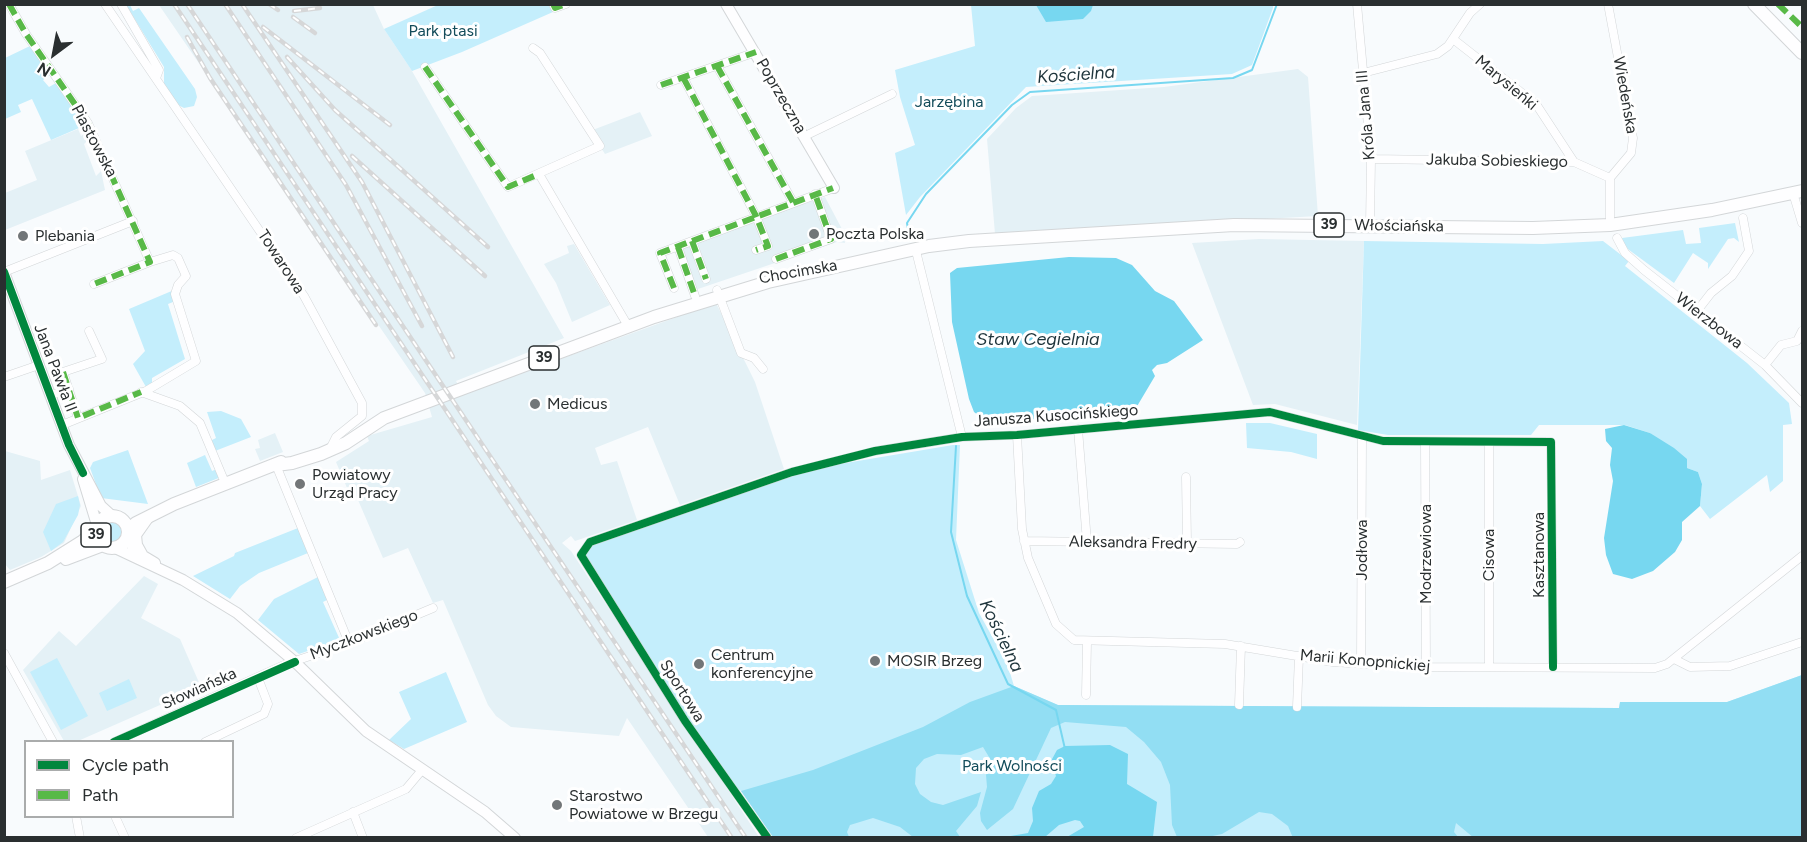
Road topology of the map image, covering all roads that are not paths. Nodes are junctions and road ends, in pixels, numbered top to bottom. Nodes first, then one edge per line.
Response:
1 (9, 4) edge
2 (105, 4) edge
3 (121, 4) edge
4 (554, 4) edge
5 (566, 4) edge
6 (726, 4) edge
7 (1357, 4) edge
8 (1480, 4) edge
9 (1608, 4) edge
10 (1756, 4) edge
11 (1453, 39) junction
12 (1803, 42) edge
13 (532, 48) dead end
14 (756, 52) junction
15 (1803, 53) edge
16 (717, 66) junction
17 (425, 67) dead end
18 (1363, 72) junction
19 (156, 78) junction
20 (684, 80) junction
21 (661, 85) dead end
22 (892, 94) dead end
23 (805, 136) junction
24 (1371, 159) junction
25 (1574, 162) junction
26 (539, 174) junction
27 (1610, 178) junction
28 (834, 188) joint
29 (1798, 192) edge
30 (815, 194) junction
31 (793, 202) junction
32 (756, 216) junction
33 (1743, 218) dead end
34 (133, 221) junction
35 (1803, 224) edge
36 (1370, 225) junction
37 (1610, 225) junction
38 (1617, 238) dead end
39 (692, 241) junction
40 (678, 247) junction
41 (756, 250) dead end
42 (916, 251) junction
43 (776, 259) dead end
44 (150, 262) junction
45 (851, 263) joint
46 (4, 272) edge
47 (706, 279) dead end
48 (94, 284) dead end
49 (674, 288) dead end
50 (718, 293) junction
51 (695, 296) junction
52 (1697, 312) junction
53 (654, 317) junction
54 (628, 326) junction
55 (89, 330) dead end
56 (1803, 331) edge
57 (39, 365) junction
58 (1765, 365) junction
59 (763, 369) dead end
60 (4, 377) edge
61 (69, 389) junction
62 (141, 392) junction
63 (51, 395) junction
64 (1803, 403) edge
65 (78, 418) junction
66 (62, 425) junction
67 (1078, 429) junction
68 (1017, 435) junction
69 (962, 436) junction
70 (1362, 436) junction
71 (1425, 442) junction
72 (1489, 442) junction
73 (1551, 442) joint
74 (331, 447) junction
75 (276, 465) junction
76 (83, 473) junction
77 (1186, 477) dead end
78 (226, 484) junction
79 (90, 503) junction
80 (174, 504) junction
81 (150, 516) junction
82 (117, 517) junction
83 (97, 527) junction
84 (127, 534) junction
85 (1024, 541) junction
86 (1087, 542) junction
87 (1240, 542) dead end
88 (1187, 543) junction
89 (78, 544) junction
90 (108, 546) junction
91 (142, 554) junction
92 (581, 555) joint
93 (1803, 556) edge
94 (48, 563) junction
95 (167, 572) junction
96 (4, 582) edge
97 (433, 608) dead end
98 (1087, 642) junction
99 (1803, 642) edge
100 (349, 643) junction
101 (1240, 646) junction
102 (4, 653) edge
103 (1299, 657) junction
104 (1674, 659) junction
105 (295, 662) junction
106 (1361, 663) junction
107 (1426, 667) junction
108 (1489, 667) junction
109 (1553, 667) junction
110 (258, 678) junction
111 (1086, 695) dead end
112 (1239, 705) dead end
113 (1297, 707) dead end
114 (52, 740) edge
115 (116, 740) edge
116 (207, 740) edge
117 (422, 770) junction
118 (353, 812) junction
119 (76, 818) edge
120 (116, 818) edge
121 (80, 837) edge
122 (125, 837) edge
123 (296, 837) edge
124 (363, 837) edge
125 (515, 837) edge
126 (766, 837) edge

1 - 34 street, Piastowska
2 - 19 street, Towarowa
3 - 19 street, Towarowa
4 - 5 street
6 - 14 street, Poprzeczna
7 - 18 street, Króla Jana III
8 - 11 street
9 - 27 street, Wiedeńska
10 - 12 main road
10 - 15 main road
11 - 18 street
11 - 25 street, Marysieńki
13 - 26 street
14 - 16 street
14 - 23 street, Poprzeczna
16 - 20 street
16 - 31 street
17 - 26 street
18 - 24 street, Króla Jana III
19 - 74 street, Towarowa
20 - 21 street
20 - 32 street
22 - 23 street
23 - 28 street, Poprzeczna
24 - 25 street, Jakuba Sobieskiego
24 - 36 street, Króla Jana III
25 - 27 street, Jakuba Sobieskiego
26 - 54 street
27 - 37 street
28 - 30 street
29 - 35 street
29 - 37 main road, Włościańska / 39
30 - 31 street
30 - 43 street
31 - 32 street
32 - 39 street
32 - 41 street
33 - 52 street
34 - 44 street, Piastowska
34 - 46 street
36 - 37 main road, Włościańska / 39
36 - 42 main road, Włościańska / 39
38 - 52 street, Wierzbowa
39 - 40 street
39 - 47 street
40 - 49 street
40 - 51 street
42 - 45 main road, Włościańska / 39
42 - 69 street
44 - 48 street
44 - 62 street, Jana Pawła II
45 - 50 main road, Chocimska / 39
46 - 57 street, Jana Pawła II
50 - 51 main road, Chocimska / 39
50 - 53 main road, Chocimska / 39
50 - 59 street
51 - 53 main road, Chocimska / 39
52 - 58 street, Wierzbowa
53 - 54 main road, Chocimska / 39
54 - 74 main road, Chocimska / 39
55 - 61 street, Jana Pawła II
56 - 58 street
57 - 60 street
57 - 63 street, Jana Pawła II
58 - 64 street, Wierzbowa
61 - 63 street, Jana Pawła II
61 - 65 street, Jana Pawła II
62 - 65 street, Jana Pawła II
62 - 78 street
63 - 66 street, Jana Pawła II
65 - 66 street, Jana Pawła II
66 - 76 street, Jana Pawła II
67 - 68 street, Janusza Kusocińskiego
67 - 70 street, Janusza Kusocińskiego
67 - 86 street
68 - 69 street, Janusza Kusocińskiego
68 - 85 street, Marii Konopnickiej
69 - 92 street, Janusza Kusocińskiego
70 - 71 street, Janusza Kusocińskiego
70 - 106 street, Jodłowa
71 - 72 street, Janusza Kusocińskiego
71 - 107 street, Modrzewiowa
72 - 73 street, Janusza Kusocińskiego
72 - 108 street, Cisowa
73 - 109 street, Kasztanowa
74 - 75 main road, 39
75 - 78 main road, 39
75 - 100 street
76 - 79 street, Jana Pawła II
76 - 82 street, Jana Pawła II
77 - 88 street
78 - 80 main road, 39
79 - 83 street, Jana Pawła II
79 - 89 street
80 - 81 main road, 39
80 - 82 main road, 39
81 - 84 main road, 39
81 - 91 street
82 - 83 main road, 39
82 - 84 main road, 39
83 - 89 main road, 39
83 - 90 main road, 39
84 - 90 main road, 39
84 - 91 street
85 - 86 street, Aleksandra Fredry
85 - 98 street, Marii Konopnickiej
86 - 88 street, Aleksandra Fredry
87 - 88 street, Aleksandra Fredry
89 - 94 main road, 39
90 - 94 main road, 39
90 - 95 street
91 - 95 street
92 - 126 street, Sportowa
93 - 104 street, Marii Konopnickiej
94 - 96 main road, 39
95 - 105 street
97 - 100 street, Myczkowskiego
98 - 101 street, Marii Konopnickiej
98 - 111 street
99 - 104 street
100 - 105 street, Myczkowskiego
101 - 103 street, Marii Konopnickiej
101 - 112 street
102 - 114 street
103 - 106 street, Marii Konopnickiej
103 - 113 street
104 - 109 street, Marii Konopnickiej
105 - 110 street, Słowiańska
105 - 117 street
106 - 107 street, Marii Konopnickiej
107 - 108 street, Marii Konopnickiej
108 - 109 street, Marii Konopnickiej
110 - 115 street, Słowiańska
110 - 116 street, Słowiańska
117 - 118 street
117 - 125 street
118 - 123 street
118 - 124 street
119 - 121 street
120 - 122 street

